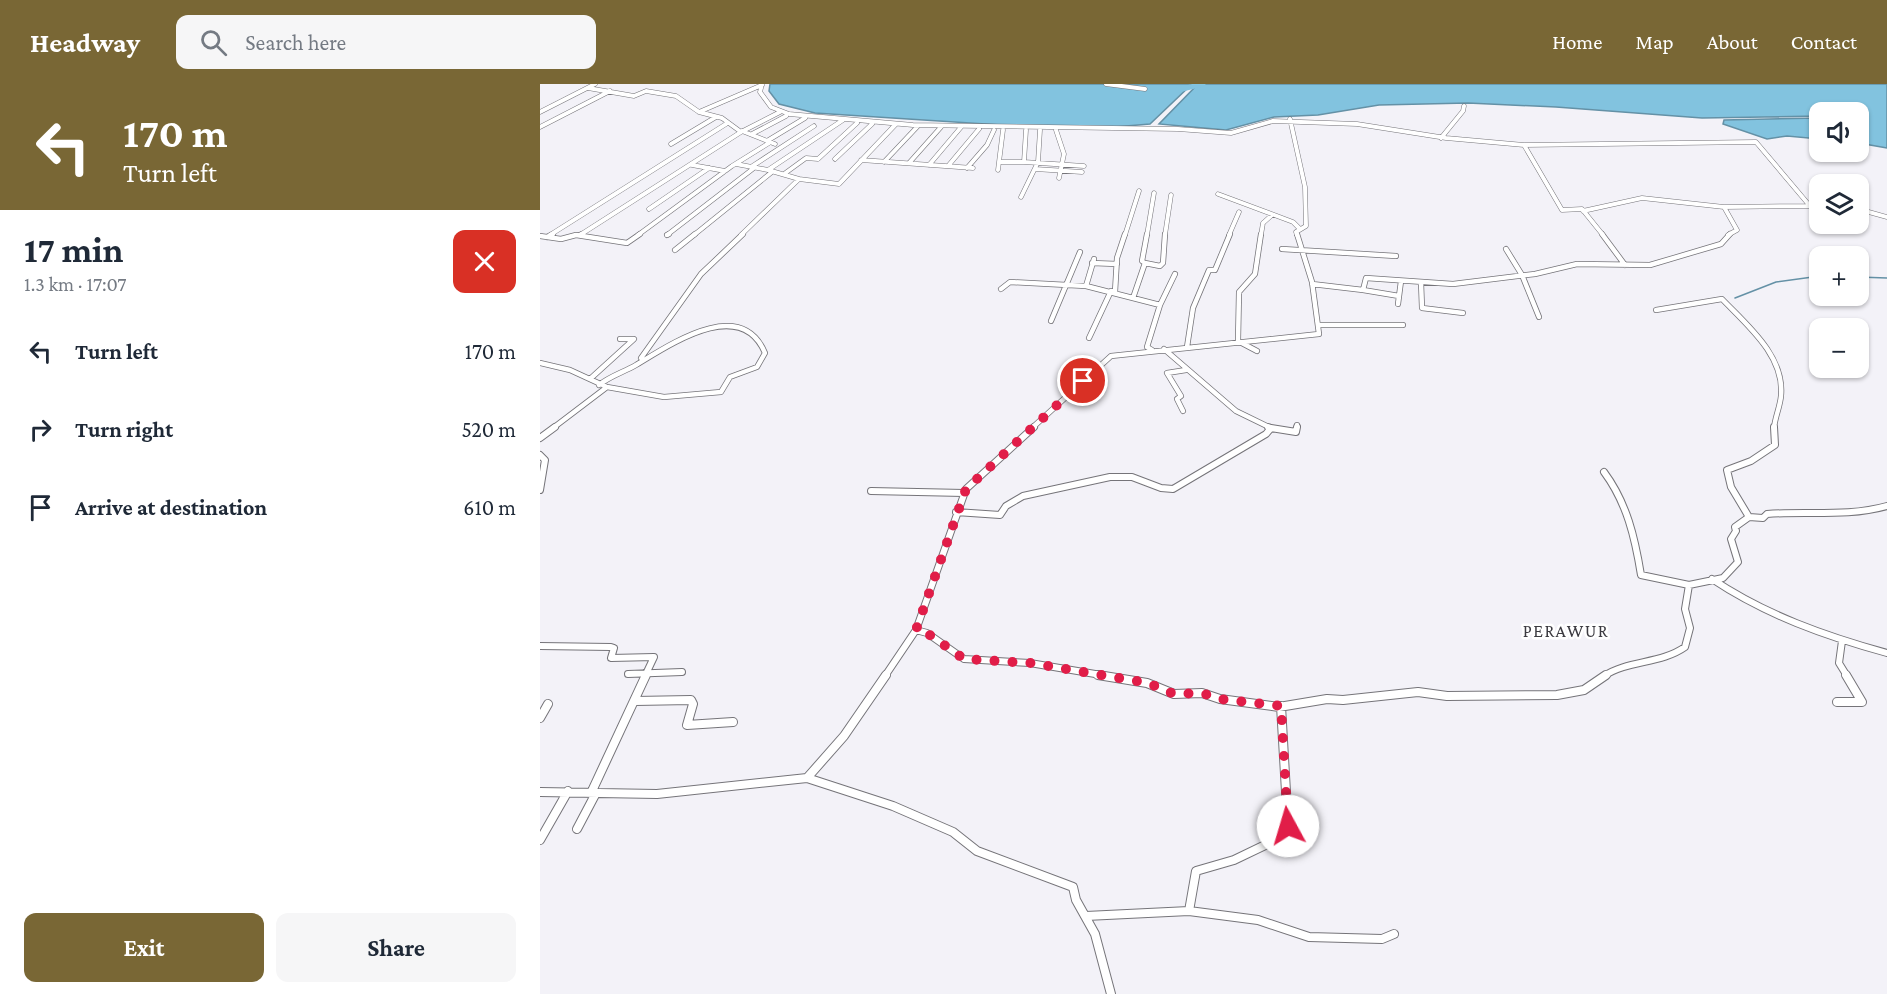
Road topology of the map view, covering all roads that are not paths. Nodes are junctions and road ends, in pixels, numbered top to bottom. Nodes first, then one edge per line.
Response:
1 (595, 84) edge
2 (1106, 84) edge
3 (762, 85) edge
4 (588, 88) junction
5 (1145, 89) dead end
6 (610, 91) junction
7 (1464, 106) dead end
8 (699, 111) junction
9 (780, 111) junction
10 (540, 112) edge
11 (788, 115) junction
12 (716, 117) junction
13 (805, 118) junction
14 (1291, 120) junction
15 (842, 121) junction
16 (857, 123) junction
17 (726, 124) junction
18 (872, 124) junction
19 (895, 125) junction
20 (814, 126) dead end
21 (918, 126) junction
22 (540, 127) edge
23 (941, 127) junction
24 (961, 127) junction
25 (979, 129) junction
26 (1059, 129) junction
27 (994, 130) junction
28 (1003, 130) junction
29 (1026, 130) junction
30 (1040, 130) junction
31 (741, 131) junction
32 (752, 135) junction
33 (1441, 138) junction
34 (767, 141) junction
35 (671, 144) dead end
36 (775, 144) dead end
37 (1524, 145) junction
38 (835, 159) dead end
39 (861, 160) junction
40 (884, 162) junction
41 (999, 162) junction
42 (1024, 162) junction
43 (1038, 162) junction
44 (735, 164) junction
45 (909, 164) junction
46 (692, 165) junction
47 (929, 165) junction
48 (1062, 165) junction
49 (948, 166) junction
50 (1084, 166) dead end
51 (709, 168) junction
52 (753, 168) junction
53 (967, 168) junction
54 (973, 168) dead end
55 (1035, 169) junction
56 (998, 170) dead end
57 (725, 171) junction
58 (770, 171) junction
59 (1063, 171) junction
60 (1082, 172) dead end
61 (784, 174) junction
62 (1059, 178) dead end
63 (799, 179) junction
64 (1139, 192) dead end
65 (1154, 193) dead end
66 (1218, 194) dead end
67 (1171, 195) dead end
68 (1021, 196) dead end
69 (1809, 205) edge
70 (1809, 206) edge
71 (1724, 207) junction
72 (649, 209) dead end
73 (1583, 211) junction
74 (1239, 212) dead end
75 (1869, 212) edge
76 (1272, 214) junction
77 (1887, 217) edge
78 (1300, 229) junction
79 (580, 235) junction
80 (667, 235) dead end
81 (540, 236) edge
82 (546, 237) junction
83 (1282, 249) dead end
84 (1304, 249) junction
85 (1506, 249) dead end
86 (675, 250) dead end
87 (1080, 252) dead end
88 (1396, 256) dead end
89 (1145, 263) junction
90 (1117, 264) junction
91 (1625, 265) junction
92 (1175, 274) dead end
93 (1522, 275) junction
94 (1401, 281) junction
95 (1421, 282) junction
96 (1312, 284) junction
97 (1066, 286) junction
98 (1086, 286) junction
99 (1001, 289) dead end
100 (1363, 290) junction
101 (1113, 291) junction
102 (1399, 296) junction
103 (1133, 298) junction
104 (1398, 304) dead end
105 (1160, 305) junction
106 (1656, 310) dead end
107 (1463, 313) dead end
108 (1539, 317) dead end
109 (1051, 321) dead end
110 (1318, 325) junction
111 (1403, 325) dead end
112 (1089, 338) dead end
113 (620, 339) dead end
114 (1238, 341) junction
115 (1187, 347) junction
116 (1164, 349) junction
117 (1152, 350) junction
118 (1257, 351) dead end
119 (639, 361) junction
120 (540, 363) edge
121 (1186, 370) junction
122 (590, 379) junction
123 (599, 385) junction
124 (607, 387) junction
125 (1183, 411) dead end
126 (1297, 425) dead end
127 (1271, 428) junction
128 (540, 438) edge
129 (540, 455) edge
130 (1604, 472) dead end
131 (540, 490) edge
132 (871, 491) dead end
133 (964, 493) junction
134 (1887, 506) edge
135 (956, 512) junction
136 (1749, 517) junction
137 (1712, 579) junction
138 (1689, 585) junction
139 (916, 630) junction
140 (1842, 641) junction
141 (540, 646) edge
142 (1887, 653) edge
143 (682, 672) dead end
144 (649, 673) junction
145 (628, 674) dead end
146 (635, 701) junction
147 (1837, 702) dead end
148 (548, 704) dead end
149 (1281, 706) junction
150 (540, 718) edge
151 (733, 722) dead end
152 (807, 778) junction
153 (568, 791) junction
154 (540, 792) edge
155 (594, 792) junction
156 (577, 829) dead end
157 (540, 840) edge
158 (1189, 911) junction
159 (1086, 916) junction
160 (1394, 934) dead end
161 (1111, 994) edge

1 - 4 street
2 - 5 street
3 - 8 street
3 - 9 street
4 - 6 street
4 - 10 street
6 - 8 street
6 - 22 street
7 - 33 street
8 - 12 street
9 - 11 street
9 - 31 street
11 - 13 street
11 - 15 street
11 - 32 street
12 - 17 street
12 - 35 street
13 - 15 street
13 - 34 street
14 - 26 street
14 - 33 street
14 - 78 street
15 - 16 street
15 - 19 street
15 - 58 street
16 - 18 street
16 - 61 street
17 - 31 street
17 - 82 street
18 - 19 street
18 - 38 street
19 - 21 street
19 - 24 street
19 - 39 street
20 - 52 street
21 - 23 street
21 - 40 street
23 - 24 street
23 - 45 street
24 - 25 street
24 - 26 street
24 - 47 street
25 - 27 street
25 - 49 street
26 - 30 street
26 - 48 street
27 - 28 street
27 - 53 street
28 - 29 street
28 - 41 street
29 - 30 street
29 - 42 street
30 - 43 street
31 - 32 street
31 - 46 street
32 - 34 street
33 - 37 street
34 - 36 street
34 - 44 street
37 - 69 street
37 - 73 street
39 - 40 street
39 - 63 street
40 - 45 street
41 - 42 street
41 - 56 street
42 - 43 street
43 - 48 street
43 - 55 street
44 - 52 street
44 - 57 street
45 - 47 street
46 - 51 street
46 - 79 street
47 - 49 street
48 - 50 street
48 - 59 street
49 - 53 street
51 - 57 street
51 - 72 street
52 - 58 street
52 - 80 street
53 - 54 street
55 - 59 street
55 - 68 street
57 - 79 street
58 - 61 street
58 - 86 street
59 - 60 street
59 - 62 street
61 - 63 street
63 - 119 street
64 - 90 street
65 - 89 street
66 - 76 street
67 - 89 street
70 - 71 street
71 - 73 street
71 - 91 street
73 - 91 street
74 - 115 street
75 - 77 street
76 - 78 street
76 - 114 street
78 - 84 street
79 - 82 street
81 - 82 street
83 - 84 street
84 - 88 street
84 - 96 street
85 - 93 street
87 - 97 street
89 - 103 street
90 - 98 street
90 - 101 street
91 - 93 street
92 - 105 street
93 - 95 street
93 - 108 street
94 - 95 street
94 - 100 street
94 - 102 street
95 - 107 street
96 - 100 street
96 - 110 street
97 - 98 street
97 - 99 street
97 - 109 street
98 - 101 street
100 - 102 street
101 - 103 street
101 - 112 street
102 - 104 street
103 - 105 street
105 - 117 street
106 - 136 street
110 - 111 street
110 - 114 street
113 - 122 street
114 - 115 street
114 - 118 street
115 - 116 street
116 - 117 street
116 - 121 street
117 - 133 street
119 - 123 street
119 - 124 street
120 - 122 street
121 - 125 street
121 - 127 street
122 - 123 street
123 - 124 street
124 - 128 street
126 - 127 street
127 - 135 street
129 - 131 street
130 - 138 street
132 - 133 street
133 - 135 street
134 - 136 street
135 - 139 street
136 - 137 street
137 - 138 street
137 - 140 street
138 - 149 street
139 - 149 street
139 - 152 street
140 - 142 street
140 - 147 street
141 - 144 street
143 - 144 street
144 - 145 street
144 - 146 street
146 - 151 street
146 - 155 street
148 - 150 street
149 - 158 street
152 - 155 street
152 - 159 street
153 - 154 street
153 - 155 street
153 - 157 street
155 - 156 street
158 - 159 street
158 - 160 street
159 - 161 street

